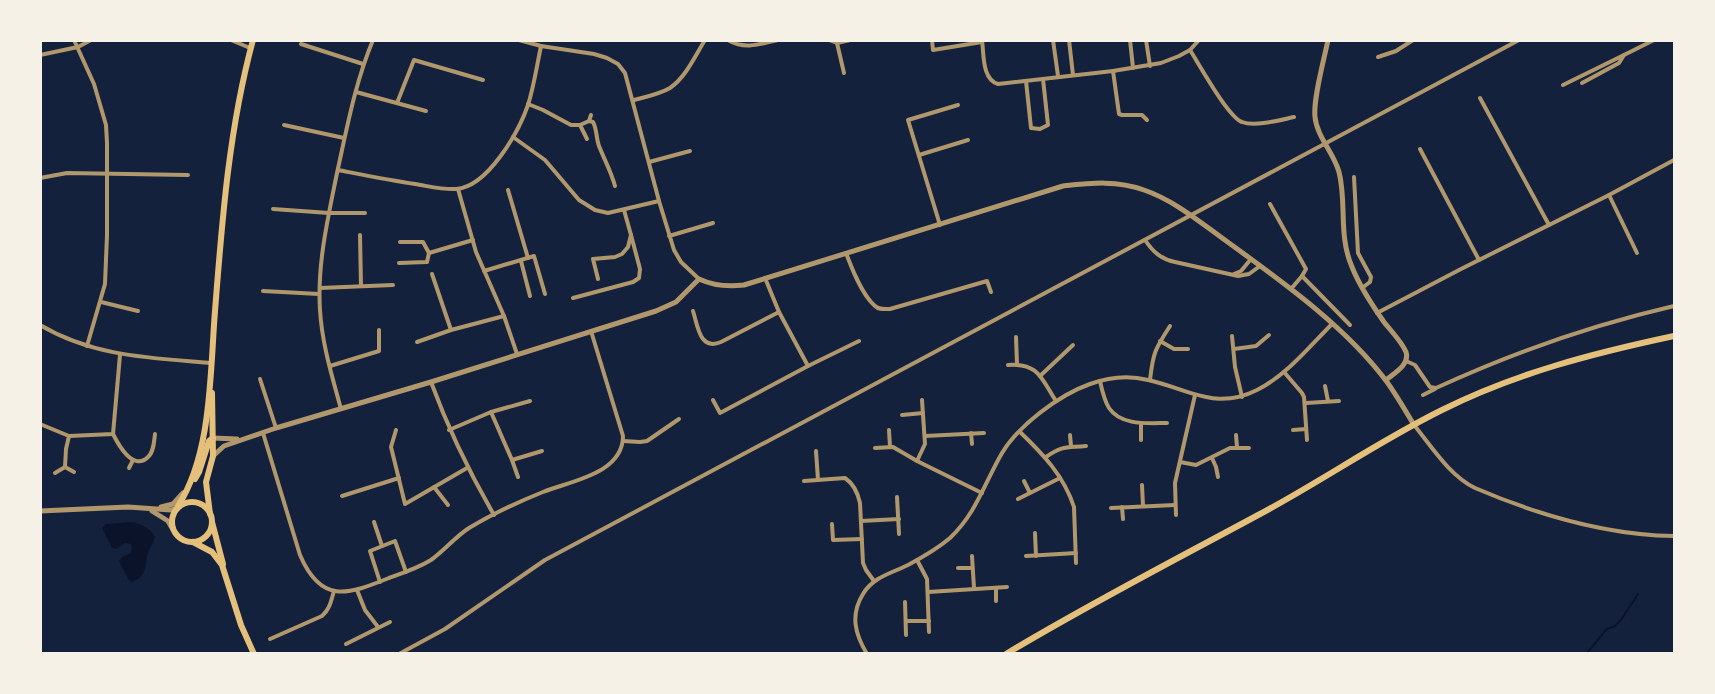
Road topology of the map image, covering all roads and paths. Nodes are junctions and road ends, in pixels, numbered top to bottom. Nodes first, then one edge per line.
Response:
1 (74, 40) edge
2 (91, 40) edge
3 (231, 40) edge
4 (373, 40) edge
5 (519, 40) edge
6 (705, 40) edge
7 (728, 40) edge
8 (777, 40) edge
9 (830, 40) edge
10 (850, 40) edge
11 (932, 40) edge
12 (1053, 40) edge
13 (1069, 40) edge
14 (1130, 40) edge
15 (1146, 40) edge
16 (1199, 40) edge
17 (1328, 40) edge
18 (1413, 40) edge
19 (1519, 40) edge
20 (1654, 40) edge
21 (982, 41) edge
22 (837, 43) junction
23 (252, 44) edge
24 (301, 44) dead end
25 (541, 46) junction
26 (78, 47) junction
27 (1190, 50) junction
28 (40, 55) edge
29 (1624, 55) junction
30 (1378, 57) dead end
31 (363, 64) junction
32 (1150, 66) junction
33 (1133, 68) junction
34 (1113, 71) junction
35 (844, 73) dead end
36 (1073, 75) junction
37 (1058, 76) junction
38 (1043, 79) junction
39 (483, 80) dead end
40 (1026, 81) junction
41 (1582, 83) dead end
42 (1563, 85) dead end
43 (356, 92) junction
44 (1480, 98) dead end
45 (634, 100) junction
46 (397, 103) junction
47 (528, 104) junction
48 (958, 105) dead end
49 (426, 111) dead end
50 (591, 115) dead end
51 (1294, 117) dead end
52 (1147, 120) dead end
53 (588, 121) junction
54 (284, 125) dead end
55 (580, 125) junction
56 (513, 137) junction
57 (344, 138) junction
58 (587, 138) dead end
59 (968, 140) dead end
60 (1420, 149) dead end
61 (690, 151) dead end
62 (919, 155) junction
63 (1674, 161) edge
64 (648, 162) junction
65 (338, 170) junction
66 (108, 173) junction
67 (188, 174) dead end
68 (1354, 177) dead end
69 (40, 178) edge
70 (615, 186) dead end
71 (458, 189) junction
72 (508, 190) dead end
73 (1608, 195) junction
74 (659, 201) junction
75 (1270, 204) dead end
76 (273, 209) dead end
77 (624, 210) junction
78 (329, 213) junction
79 (365, 213) dead end
80 (713, 223) dead end
81 (940, 225) junction
82 (1549, 225) junction
83 (360, 235) dead end
84 (631, 235) junction
85 (669, 236) junction
86 (473, 240) junction
87 (1145, 240) junction
88 (400, 242) dead end
89 (429, 253) junction
90 (846, 253) junction
91 (1637, 253) dead end
92 (528, 258) junction
93 (1251, 259) junction
94 (1479, 260) junction
95 (521, 261) junction
96 (399, 263) dead end
97 (1260, 266) junction
98 (484, 271) junction
99 (1224, 273) junction
100 (432, 274) dead end
101 (1302, 276) junction
102 (765, 278) junction
103 (598, 279) dead end
104 (699, 279) junction
105 (393, 285) dead end
106 (361, 286) junction
107 (1362, 288) junction
108 (1291, 289) junction
109 (262, 291) dead end
110 (320, 291) junction
111 (991, 292) dead end
112 (545, 294) dead end
113 (530, 296) dead end
114 (573, 298) dead end
115 (101, 302) junction
116 (1674, 306) edge
117 (138, 311) dead end
118 (693, 311) dead end
119 (779, 312) junction
120 (1377, 313) junction
121 (504, 316) junction
122 (1332, 324) junction
123 (1350, 325) dead end
124 (40, 326) edge
125 (1170, 326) dead end
126 (379, 330) dead end
127 (451, 330) junction
128 (591, 331) junction
129 (1269, 335) dead end
130 (1232, 336) dead end
131 (1674, 336) edge
132 (1016, 337) dead end
133 (859, 341) dead end
134 (1160, 341) junction
135 (417, 342) dead end
136 (1073, 345) dead end
137 (87, 346) junction
138 (1188, 349) dead end
139 (1234, 349) junction
140 (517, 354) junction
141 (120, 355) junction
142 (1406, 361) junction
143 (212, 363) junction
144 (1017, 364) junction
145 (1008, 365) dead end
146 (330, 366) junction
147 (808, 366) junction
148 (1284, 372) junction
149 (1040, 376) junction
150 (260, 379) dead end
151 (1150, 380) junction
152 (1386, 380) junction
153 (1100, 381) junction
154 (431, 382) junction
155 (1325, 386) dead end
156 (1436, 388) junction
157 (1195, 395) junction
158 (1423, 395) dead end
159 (1242, 397) junction
160 (713, 400) dead end
161 (922, 400) dead end
162 (1339, 400) dead end
163 (530, 401) dead end
164 (1056, 401) junction
165 (1328, 401) junction
166 (1306, 403) junction
167 (341, 409) junction
168 (491, 412) junction
169 (923, 413) junction
170 (902, 415) dead end
171 (679, 418) dead end
172 (1141, 423) junction
173 (1167, 423) dead end
174 (40, 424) edge
175 (1414, 425) junction
176 (276, 428) junction
177 (1306, 429) junction
178 (396, 430) dead end
179 (449, 430) junction
180 (889, 430) dead end
181 (1293, 430) dead end
182 (1020, 432) junction
183 (263, 433) junction
184 (971, 433) junction
185 (984, 433) dead end
186 (113, 434) junction
187 (155, 434) dead end
188 (1070, 435) dead end
189 (1236, 435) dead end
190 (69, 436) junction
191 (925, 436) junction
192 (213, 438) junction
193 (242, 440) junction
194 (1141, 440) dead end
195 (623, 441) junction
196 (1307, 441) dead end
197 (972, 444) dead end
198 (1071, 446) junction
199 (1086, 446) dead end
200 (890, 447) junction
201 (1237, 447) junction
202 (875, 448) dead end
203 (1249, 448) dead end
204 (542, 451) dead end
205 (816, 452) dead end
206 (213, 456) junction
207 (1046, 457) junction
208 (1212, 458) junction
209 (133, 460) junction
210 (512, 460) junction
211 (917, 461) junction
212 (1180, 462) junction
213 (65, 467) junction
214 (129, 468) dead end
215 (196, 468) junction
216 (467, 468) junction
217 (74, 472) dead end
218 (55, 473) dead end
219 (518, 477) dead end
220 (1218, 477) dead end
221 (399, 478) junction
222 (1060, 478) junction
223 (818, 480) junction
224 (804, 481) dead end
225 (1024, 481) dead end
226 (1142, 485) dead end
227 (434, 487) junction
228 (982, 493) junction
229 (1030, 493) junction
230 (342, 496) dead end
231 (897, 497) dead end
232 (183, 498) junction
233 (1018, 499) dead end
234 (448, 505) dead end
235 (1175, 505) junction
236 (1143, 506) junction
237 (177, 507) junction
238 (1122, 507) junction
239 (145, 508) junction
240 (1111, 508) dead end
241 (40, 511) edge
242 (494, 514) junction
243 (1176, 516) dead end
244 (211, 518) junction
245 (899, 519) junction
246 (1123, 519) dead end
247 (861, 521) junction
248 (374, 522) dead end
249 (832, 524) dead end
250 (172, 528) junction
251 (1035, 533) dead end
252 (899, 534) dead end
253 (1674, 537) edge
254 (862, 539) junction
255 (193, 542) junction
256 (382, 546) junction
257 (1076, 553) junction
258 (972, 556) dead end
259 (1026, 556) dead end
260 (1036, 556) junction
261 (917, 560) junction
262 (1076, 563) dead end
263 (958, 568) dead end
264 (972, 568) junction
265 (406, 572) junction
266 (226, 580) junction
267 (874, 581) junction
268 (380, 582) junction
269 (1007, 587) dead end
270 (996, 588) junction
271 (974, 589) junction
272 (357, 590) junction
273 (334, 591) junction
274 (928, 592) junction
275 (996, 601) dead end
276 (905, 602) dead end
277 (390, 621) dead end
278 (906, 621) junction
279 (929, 621) junction
280 (378, 627) junction
281 (929, 632) dead end
282 (906, 635) dead end
283 (270, 639) dead end
284 (346, 644) dead end
285 (254, 654) edge
286 (399, 654) edge
287 (867, 654) edge
288 (1006, 654) edge

1 - 26 street
2 - 26 street
3 - 23 street
4 - 31 street
5 - 25 street
6 - 45 street
7 - 8 street
9 - 22 street
10 - 22 street
11 - 21 street
12 - 37 street
13 - 36 street
14 - 33 street
15 - 32 street
16 - 27 street
17 - 107 street
18 - 30 street
19 - 87 street
20 - 29 street
21 - 40 street
22 - 35 street
23 - 143 main road
24 - 31 street
25 - 45 street
25 - 47 street
26 - 28 street
26 - 66 street
27 - 32 street
27 - 51 street
29 - 41 street
29 - 42 street
31 - 43 street
32 - 33 street
33 - 34 street
34 - 36 street
34 - 52 street
36 - 37 street
37 - 38 street
38 - 40 street
38 - 40 street
39 - 46 street
43 - 46 street
43 - 57 street
44 - 82 street
45 - 64 street
46 - 49 street
47 - 55 street
47 - 56 street
48 - 62 street
50 - 53 street
53 - 55 street
53 - 70 street
54 - 57 street
55 - 58 street
56 - 71 street
56 - 77 street
57 - 65 street
59 - 62 street
60 - 94 street
61 - 64 street
62 - 81 street
63 - 73 street
64 - 74 street
65 - 71 street
65 - 78 street
66 - 67 street
66 - 69 street
66 - 115 street
68 - 107 street
71 - 86 street
72 - 92 street
73 - 82 street
73 - 91 street
74 - 77 street
74 - 85 street
75 - 101 street
76 - 78 street
77 - 84 street
78 - 79 street
78 - 110 street
80 - 85 street
81 - 90 street
81 - 93 street
82 - 94 street
83 - 106 street
84 - 103 street
84 - 114 street
85 - 104 street
86 - 89 street
86 - 98 street
87 - 99 street
87 - 286 street
88 - 89 street
89 - 96 street
90 - 102 street
90 - 111 street
92 - 95 street
92 - 112 street
93 - 97 street
93 - 99 street
94 - 120 street
95 - 98 street
95 - 113 street
97 - 99 street
97 - 108 street
98 - 121 street
100 - 127 street
101 - 108 street
101 - 123 street
102 - 104 street
102 - 119 street
104 - 128 street
105 - 106 street
106 - 110 street
107 - 120 street
108 - 122 street
109 - 110 street
110 - 146 street
115 - 117 street
115 - 137 street
116 - 156 street
118 - 119 street
119 - 147 street
120 - 142 street
121 - 127 street
121 - 140 street
122 - 148 street
122 - 152 street
124 - 137 street
125 - 134 street
126 - 146 street
127 - 135 street
128 - 140 street
128 - 195 street
129 - 139 street
130 - 139 street
131 - 175 main road
132 - 144 street
133 - 147 street
134 - 138 street
134 - 151 street
136 - 149 street
137 - 141 street
139 - 159 street
140 - 154 street
141 - 143 street
141 - 186 street
142 - 152 street
142 - 156 street
143 - 192 main road
143 - 215 main road
144 - 145 street
144 - 149 street
146 - 167 street
147 - 160 street
148 - 159 street
148 - 166 street
149 - 164 street
150 - 176 street
151 - 153 street
151 - 157 street
152 - 175 street
153 - 164 street
153 - 172 street
154 - 167 street
154 - 179 street
155 - 165 street
156 - 158 street
157 - 159 street
157 - 212 street
161 - 169 street
162 - 165 street
163 - 168 street
164 - 182 street
165 - 166 street
166 - 177 street
167 - 176 street
168 - 179 street
168 - 210 street
169 - 170 street
169 - 191 street
171 - 195 street
172 - 173 street
172 - 194 street
174 - 190 street
175 - 253 street
175 - 288 main road
176 - 183 street
177 - 181 street
177 - 196 street
178 - 221 street
179 - 216 street
180 - 200 street
182 - 207 street
182 - 228 street
183 - 193 street
183 - 273 street
184 - 185 street
184 - 191 street
184 - 197 street
186 - 190 street
186 - 209 street
187 - 209 street
188 - 198 street
189 - 201 street
190 - 213 street
191 - 211 street
192 - 193 street
192 - 206 main road
192 - 232 main road
193 - 206 street
195 - 242 street
198 - 199 street
198 - 207 street
200 - 202 street
200 - 211 street
201 - 203 street
201 - 208 street
204 - 210 street
205 - 223 street
206 - 244 main road
207 - 222 street
208 - 212 street
208 - 220 street
209 - 214 street
210 - 219 street
211 - 228 street
212 - 235 street
213 - 217 street
213 - 218 street
215 - 232 main road
215 - 239 street
216 - 227 street
216 - 242 street
221 - 227 street
221 - 230 street
222 - 229 street
222 - 257 street
223 - 224 street
223 - 247 street
225 - 229 street
226 - 236 street
227 - 234 street
228 - 261 street
229 - 233 street
231 - 245 street
232 - 237 main road
235 - 236 street
235 - 243 street
236 - 238 street
237 - 239 street
237 - 244 main road
237 - 250 main road
238 - 240 street
238 - 246 street
239 - 241 street
239 - 250 street
242 - 265 street
244 - 255 main road
244 - 266 main road
245 - 247 street
245 - 252 street
247 - 254 street
248 - 256 street
249 - 254 street
250 - 255 main road
251 - 260 street
254 - 267 street
255 - 266 main road
256 - 265 street
256 - 268 street
257 - 260 street
257 - 262 street
258 - 264 street
259 - 260 street
261 - 267 street
261 - 274 street
263 - 264 street
264 - 271 street
265 - 268 street
266 - 285 main road
267 - 287 street
268 - 272 street
269 - 270 street
270 - 271 street
270 - 275 street
271 - 274 street
272 - 273 street
272 - 280 street
273 - 283 street
274 - 279 street
276 - 278 street
277 - 280 street
278 - 279 street
278 - 282 street
279 - 281 street
280 - 284 street

